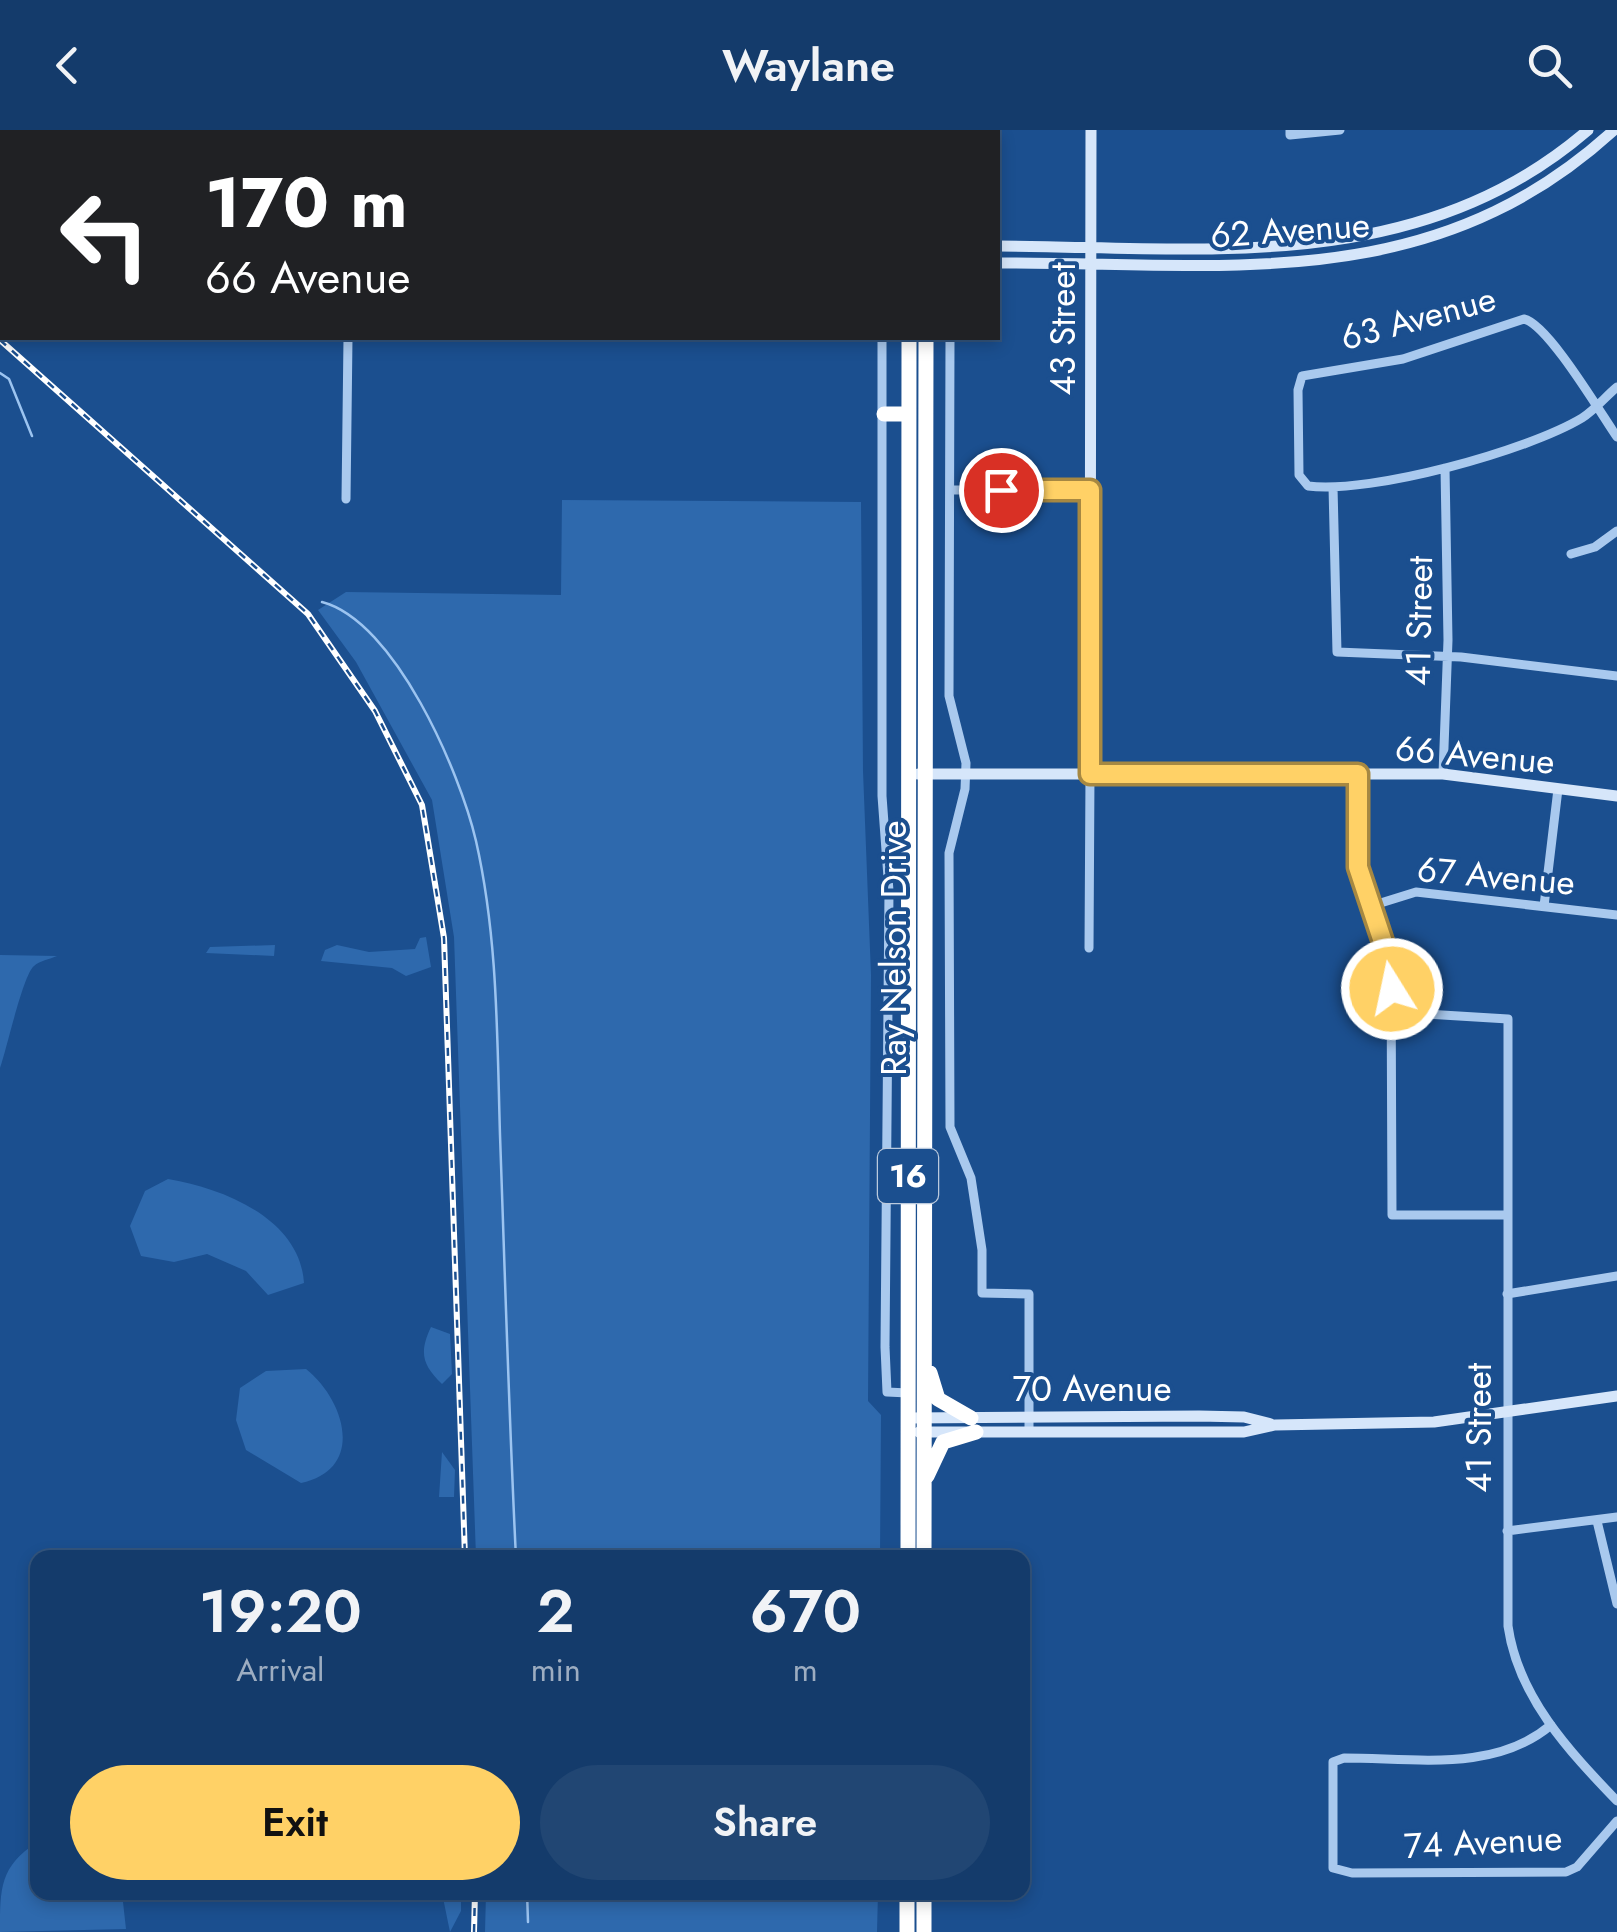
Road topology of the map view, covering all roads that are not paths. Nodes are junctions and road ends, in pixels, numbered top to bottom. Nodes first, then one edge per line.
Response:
1 (1090, 130) edge
2 (1340, 130) edge
3 (1588, 130) edge
4 (1614, 130) edge
5 (1290, 132) edge
6 (1000, 246) edge
7 (1090, 246) junction
8 (1000, 262) edge
9 (1090, 262) junction
10 (348, 340) edge
11 (882, 340) edge
12 (909, 340) edge
13 (926, 340) edge
14 (950, 340) edge
15 (1617, 388) edge
16 (1596, 406) junction
17 (884, 414) junction
18 (909, 414) junction
19 (1617, 438) edge
20 (1445, 468) junction
21 (1333, 487) junction
22 (950, 490) junction
23 (1090, 490) junction
24 (346, 499) dead end
25 (1617, 530) edge
26 (1571, 554) dead end
27 (1448, 656) junction
28 (1617, 676) edge
29 (916, 774) junction
30 (1090, 774) junction
31 (1358, 774) junction
32 (1443, 774) junction
33 (966, 775) junction
34 (1558, 789) junction
35 (1617, 796) edge
36 (1371, 906) junction
37 (1544, 906) junction
38 (1617, 916) edge
39 (1090, 948) dead end
40 (1393, 1012) junction
41 (1506, 1215) junction
42 (1617, 1276) edge
43 (1507, 1294) junction
44 (924, 1351) junction
45 (908, 1392) junction
46 (1617, 1396) edge
47 (1508, 1414) junction
48 (1029, 1416) junction
49 (916, 1425) junction
50 (974, 1425) junction
51 (1276, 1425) junction
52 (1029, 1431) junction
53 (924, 1484) junction
54 (1617, 1517) edge
55 (1597, 1521) junction
56 (1507, 1531) junction
57 (908, 1550) edge
58 (924, 1550) edge
59 (1617, 1604) edge
60 (1551, 1725) junction
61 (1617, 1801) edge
62 (1617, 1822) edge
63 (908, 1900) edge
64 (924, 1900) edge
65 (924, 1900) edge
66 (907, 1932) edge
67 (924, 1932) edge
68 (932, 1932) edge

1 - 7 street, 43 Street
2 - 5 street
3 - 7 street, 62 Avenue
4 - 9 street, 62 Avenue
6 - 7 street, 62 Avenue
7 - 9 street, 43 Street
8 - 9 street, 62 Avenue
9 - 23 street, 43 Street
10 - 24 street
11 - 17 street
12 - 18 highway, Ray Nelson Drive / 16
13 - 29 highway, Ray Nelson Drive / 16
14 - 22 street
15 - 16 street
16 - 19 street
16 - 20 street
16 - 21 street, 63 Avenue
17 - 18 highway
17 - 45 street
18 - 29 highway, Ray Nelson Drive / 16
20 - 21 street
20 - 27 street, 41 Street
21 - 27 street
22 - 23 street
22 - 33 street
23 - 30 street, 43 Street
25 - 26 street
27 - 28 street
27 - 32 street, 41 Street
29 - 33 street, 66 Avenue
29 - 44 highway, Ray Nelson Drive / 16
29 - 45 highway, Ray Nelson Drive / 16
30 - 31 street, 66 Avenue
30 - 33 street, 66 Avenue
30 - 39 street, 43 Street
31 - 32 street, 66 Avenue
31 - 36 street
32 - 34 street, 66 Avenue
33 - 48 street
34 - 35 street, 66 Avenue
34 - 37 street
36 - 37 street, 67 Avenue
36 - 40 street
37 - 38 street, 67 Avenue
40 - 41 street, 41 Street
40 - 41 street
41 - 43 street, 41 Street
42 - 43 street
43 - 47 street, 41 Street
44 - 49 highway, Ray Nelson Drive / 16
44 - 50 highway
45 - 49 highway, Ray Nelson Drive / 16
46 - 47 street, 70 Avenue
47 - 51 street, 70 Avenue
47 - 56 street, 41 Street
48 - 50 street, 70 Avenue
48 - 51 street, 70 Avenue
48 - 52 street
49 - 50 street, 70 Avenue
49 - 53 highway, Ray Nelson Drive / 16
49 - 57 highway, Ray Nelson Drive / 16
50 - 52 street, 70 Avenue
50 - 53 highway
51 - 52 street, 70 Avenue
53 - 58 highway, Ray Nelson Drive / 16
54 - 55 street
55 - 56 street
55 - 59 street
56 - 60 street, 41 Street
60 - 61 street, 41 Street
60 - 62 street, 74 Avenue
63 - 66 highway
64 - 67 highway
65 - 68 highway

